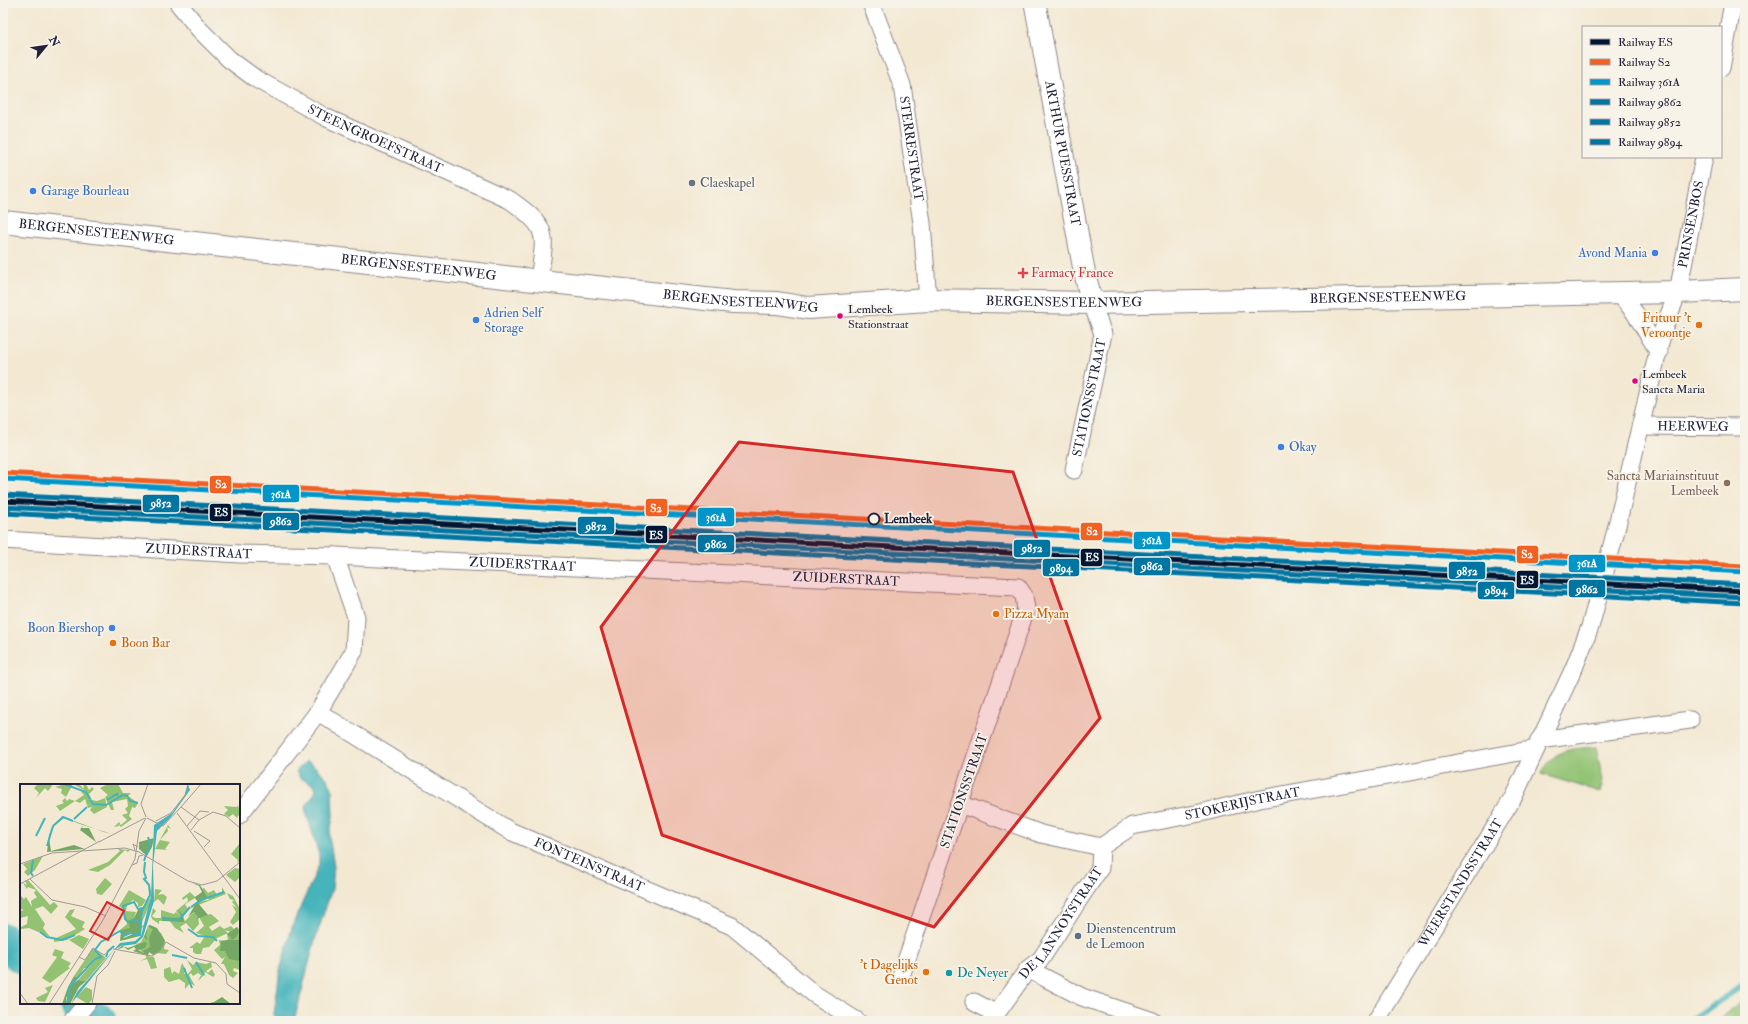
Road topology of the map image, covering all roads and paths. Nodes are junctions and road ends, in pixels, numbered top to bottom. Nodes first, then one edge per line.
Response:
1 (178, 3) edge
2 (871, 3) edge
3 (1035, 3) edge
4 (1732, 3) edge
5 (1722, 62) edge
6 (1704, 158) edge
7 (3, 222) edge
8 (539, 281) junction
9 (1745, 289) edge
10 (1678, 292) junction
11 (1619, 293) junction
12 (928, 300) junction
13 (1092, 303) junction
14 (1659, 352) junction
15 (1641, 426) junction
16 (1745, 427) edge
17 (1074, 470) dead end
18 (3, 540) edge
19 (335, 556) junction
20 (1026, 609) joint
21 (318, 712) junction
22 (1690, 720) dead end
23 (1537, 745) junction
24 (960, 804) junction
25 (240, 814) edge
26 (1101, 847) junction
27 (1028, 969) junction
28 (902, 973) dead end
29 (974, 1002) dead end
30 (86, 1004) edge
31 (993, 1017) edge
32 (864, 1020) edge
33 (72, 1021) edge
34 (1153, 1021) edge
35 (1376, 1021) edge

1 - 8 street, STEENGROEFSTRAAT
2 - 12 street, STERRESTRAAT
3 - 13 street, ARTHUR PUESSTRAAT
4 - 5 street
6 - 10 street, PRINSENBOS
7 - 8 main road, BERGENSESTEENWEG
8 - 12 main road, BERGENSESTEENWEG
9 - 10 main road, BERGENSESTEENWEG
10 - 11 main road, BERGENSESTEENWEG
10 - 14 street, WEERSTANDSSTRAAT
11 - 13 main road, BERGENSESTEENWEG
11 - 14 street
12 - 13 main road, BERGENSESTEENWEG
13 - 17 street, STATIONSSTRAAT
14 - 15 street, WEERSTANDSSTRAAT
15 - 16 street, HEERWEG
15 - 23 street, WEERSTANDSSTRAAT
18 - 19 street, ZUIDERSTRAAT
19 - 20 street, ZUIDERSTRAAT
19 - 21 street
20 - 24 street, STATIONSSTRAAT
21 - 25 street
21 - 32 street, FONTEINSTRAAT
22 - 23 street
23 - 26 street, STOKERIJSTRAAT
23 - 35 street, WEERSTANDSSTRAAT
24 - 26 street
24 - 28 street, STATIONSSTRAAT
26 - 27 street, DE LANNOYSTRAAT
27 - 31 street, DE LANNOYSTRAAT
27 - 34 street
29 - 31 street
30 - 33 street

